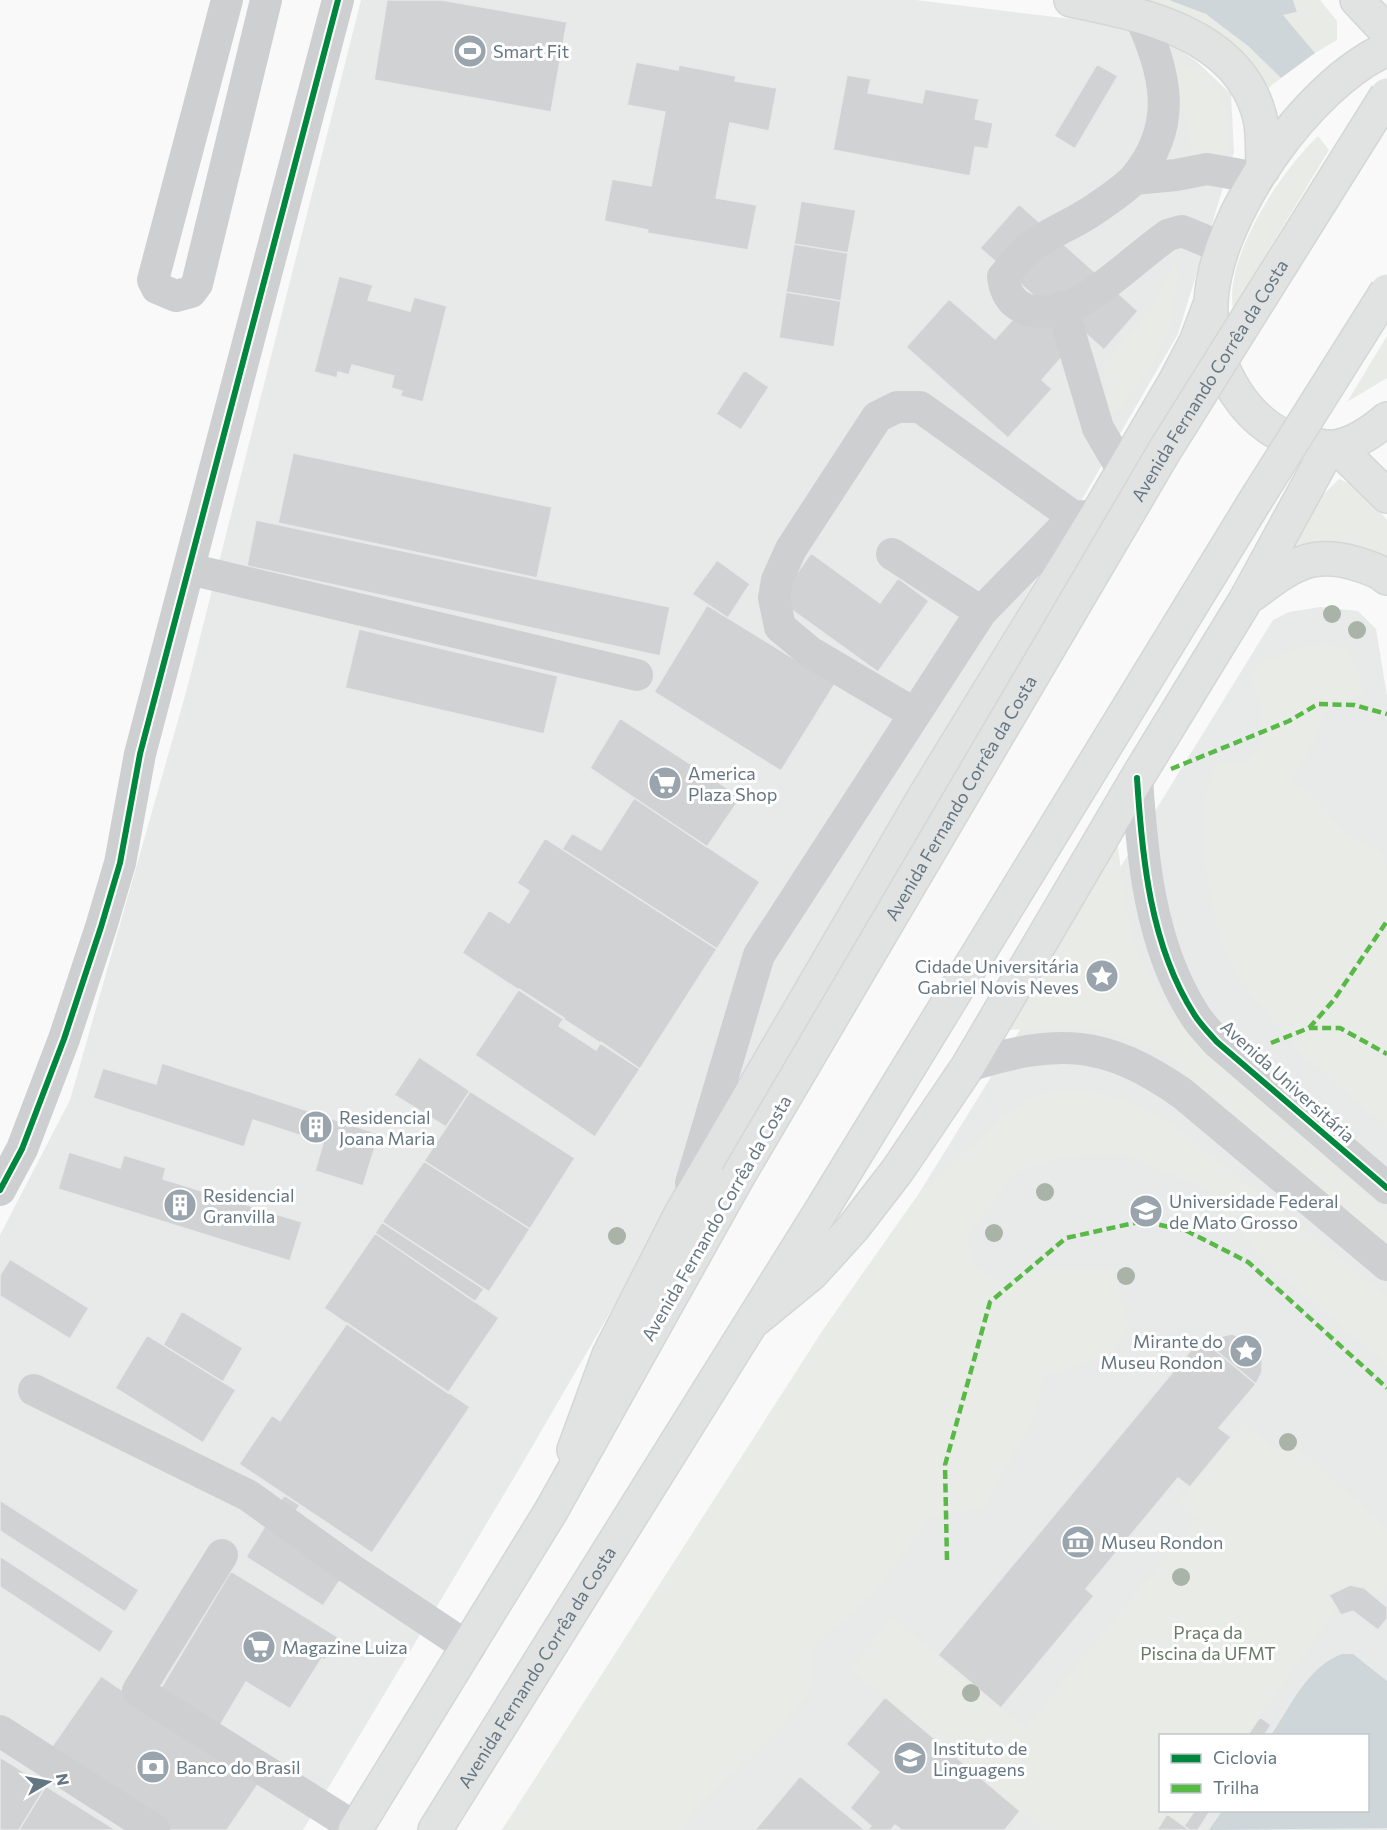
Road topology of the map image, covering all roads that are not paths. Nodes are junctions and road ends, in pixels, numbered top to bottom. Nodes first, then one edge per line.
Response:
1 (227, 0) edge
2 (266, 0) edge
3 (338, 0) edge
4 (1071, 0) edge
5 (1357, 0) edge
6 (1139, 14) junction
7 (1387, 32) edge
8 (1374, 57) edge
9 (1387, 95) edge
10 (1260, 174) junction
11 (1134, 179) junction
12 (1223, 248) junction
13 (1387, 291) edge
14 (1211, 302) junction
15 (1062, 308) junction
16 (1387, 419) edge
17 (1333, 447) junction
18 (1123, 471) junction
19 (1387, 496) edge
20 (1086, 516) junction
21 (892, 554) dead end
22 (189, 569) junction
23 (1387, 578) edge
24 (1245, 601) junction
25 (981, 612) junction
26 (637, 675) dead end
27 (915, 714) junction
28 (1137, 778) junction
29 (968, 1066) junction
30 (1387, 1188) edge
31 (0, 1190) edge
32 (682, 1212) junction
33 (1387, 1265) edge
34 (752, 1322) junction
35 (34, 1390) dead end
36 (551, 1511) junction
37 (222, 1555) dead end
38 (469, 1648) junction
39 (0, 1731) edge
40 (355, 1829) edge
41 (154, 1830) edge
42 (435, 1830) edge

1 - 2 street
3 - 22 street
4 - 6 main road
5 - 7 main road
6 - 10 main road
6 - 11 street
8 - 10 main road
9 - 36 main road, Avenida Fernando Corrêa da Costa, bridge
10 - 11 street
10 - 12 main road
11 - 15 street
12 - 14 main road
12 - 15 street
13 - 34 main road, Avenida Fernando Corrêa da Costa, bridge
14 - 17 main road
14 - 18 main road, Avenida Fernando Corrêa da Costa
15 - 18 street
16 - 17 main road
17 - 19 main road
17 - 24 main road, Avenida Fernando Corrêa da Costa
18 - 20 main road, Avenida Fernando Corrêa da Costa
20 - 25 street
20 - 27 street
20 - 32 main road, Avenida Fernando Corrêa da Costa
21 - 25 street
22 - 26 street
22 - 31 street
23 - 24 main road
24 - 28 main road, Avenida Fernando Corrêa da Costa
25 - 27 street
27 - 32 street
28 - 29 main road, Avenida Fernando Corrêa da Costa
28 - 30 street, Avenida Universitária
29 - 33 street
29 - 34 main road, Avenida Fernando Corrêa da Costa
32 - 36 main road, Avenida Fernando Corrêa da Costa
34 - 42 main road, Avenida Fernando Corrêa da Costa
35 - 38 street
36 - 38 main road, Avenida Fernando Corrêa da Costa
37 - 40 street
38 - 40 main road, Avenida Fernando Corrêa da Costa
39 - 41 street

